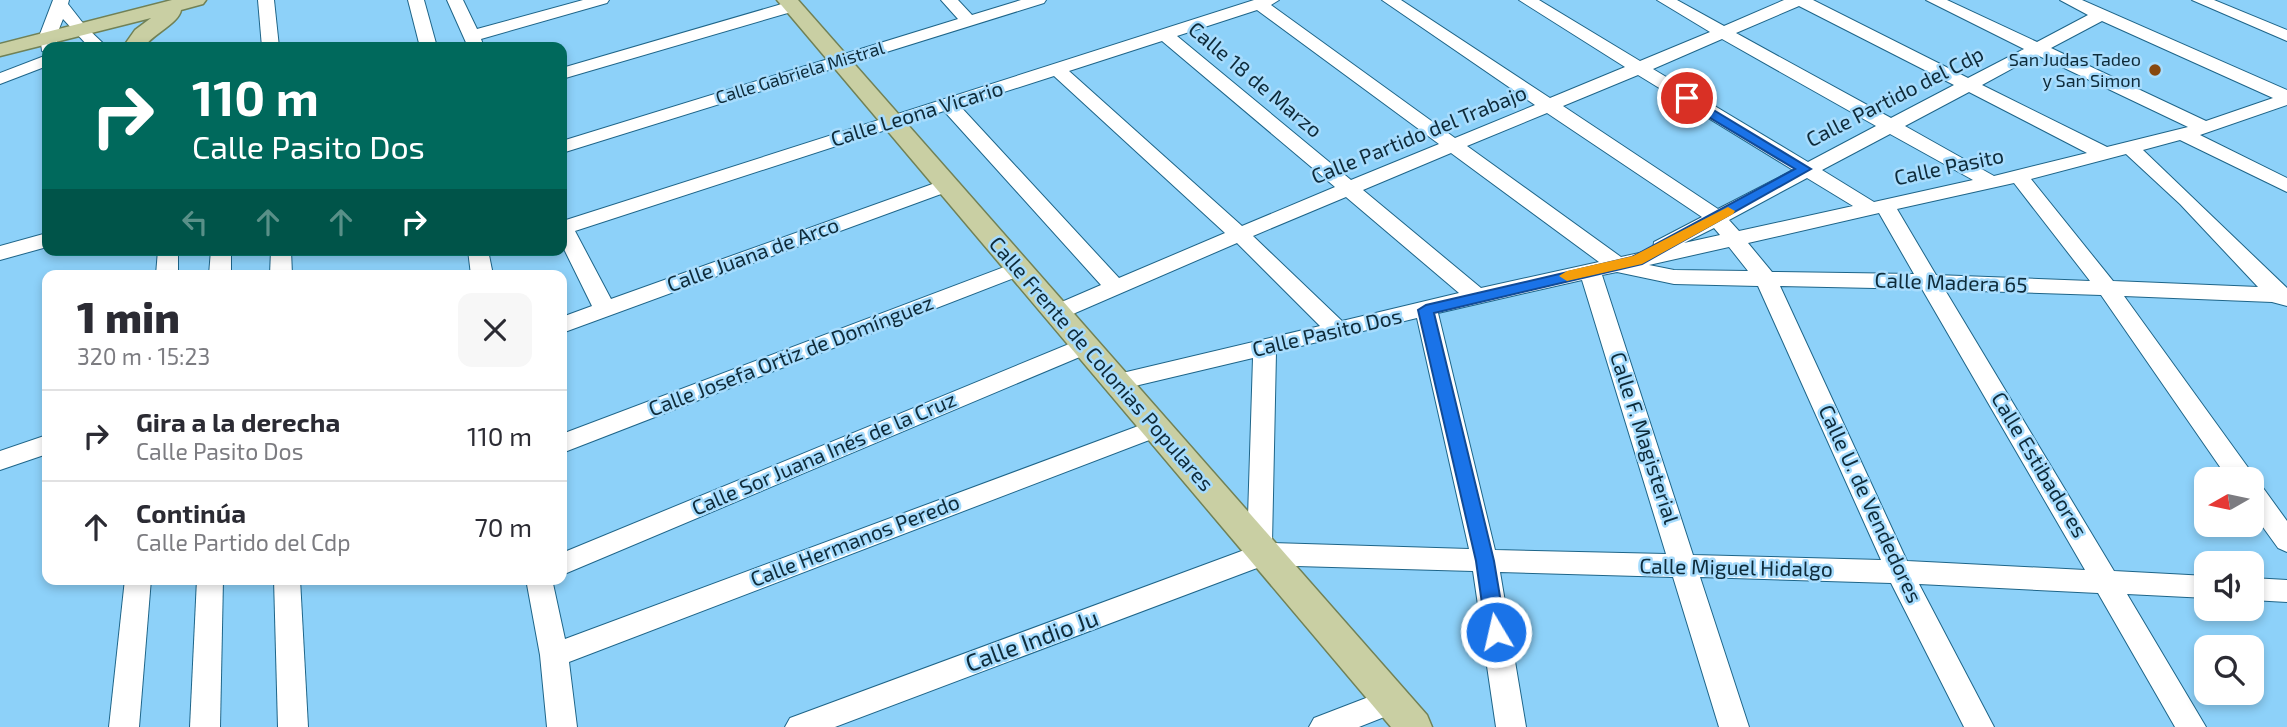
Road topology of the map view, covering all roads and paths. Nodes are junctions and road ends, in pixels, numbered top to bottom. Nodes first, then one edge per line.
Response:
1 (132, 0) edge
2 (266, 0) edge
3 (416, 0) edge
4 (455, 0) edge
5 (601, 0) edge
6 (949, 0) edge
7 (1038, 0) edge
8 (1390, 0) edge
9 (1527, 0) edge
10 (1665, 0) edge
11 (1799, 0) edge
12 (1934, 0) edge
13 (2068, 0) edge
14 (2200, 0) edge
15 (192, 1) edge
16 (1265, 2) edge
17 (790, 3) edge
18 (2101, 15) junction
19 (969, 21) junction
20 (58, 27) edge
21 (1724, 32) junction
22 (0, 34) edge
23 (1165, 35) junction
24 (2287, 36) edge
25 (89, 42) edge
26 (137, 42) edge
27 (270, 42) edge
28 (428, 42) edge
29 (473, 42) edge
30 (2038, 48) junction
31 (0, 50) edge
32 (838, 60) junction
33 (1640, 69) junction
34 (1058, 70) junction
35 (567, 72) edge
36 (0, 79) edge
37 (1969, 85) junction
38 (2287, 98) edge
39 (948, 104) junction
40 (1552, 106) junction
41 (892, 121) junction
42 (1892, 125) junction
43 (2205, 128) junction
44 (2183, 134) junction
45 (567, 144) edge
46 (1453, 144) junction
47 (2129, 146) junction
48 (2103, 153) junction
49 (1805, 169) junction
50 (2019, 176) junction
51 (1989, 181) junction
52 (945, 186) junction
53 (2287, 186) edge
54 (1348, 188) junction
55 (1877, 207) junction
56 (1716, 217) junction
57 (567, 225) edge
58 (1238, 233) junction
59 (567, 237) edge
60 (1735, 238) junction
61 (42, 241) edge
62 (0, 253) edge
63 (1627, 263) junction
64 (1020, 268) junction
65 (1590, 271) junction
66 (1766, 279) junction
67 (1931, 282) junction
68 (1115, 287) junction
69 (2108, 288) junction
70 (1477, 296) junction
71 (2284, 298) edge
72 (605, 309) junction
73 (1426, 310) junction
74 (1058, 312) junction
75 (567, 323) edge
76 (1338, 330) junction
77 (1086, 345) junction
78 (1265, 347) junction
79 (1118, 382) junction
80 (1157, 428) junction
81 (567, 442) edge
82 (42, 446) edge
83 (0, 461) edge
84 (2234, 467) edge
85 (2264, 509) edge
86 (2287, 541) edge
87 (1262, 551) junction
88 (1485, 561) junction
89 (567, 562) edge
90 (1686, 567) junction
91 (1899, 572) junction
92 (2108, 581) junction
93 (137, 585) edge
94 (210, 585) edge
95 (287, 585) edge
96 (540, 585) edge
97 (2194, 586) edge
98 (2264, 590) edge
99 (2287, 591) edge
100 (554, 655) junction
101 (1392, 701) junction
102 (124, 727) edge
103 (205, 727) edge
104 (293, 727) edge
105 (562, 727) edge
106 (800, 727) edge
107 (1324, 727) edge
108 (1414, 727) edge
109 (1511, 727) edge
110 (1734, 727) edge
111 (1979, 727) edge
112 (2191, 727) edge

1 - 20 main road
2 - 27 street
3 - 28 street
4 - 29 street
5 - 29 street
6 - 19 street
7 - 19 street, Calle Gabriela Mistral
8 - 40 street, Calle U. de Vendedores
9 - 33 street
10 - 21 street
11 - 21 street, Calle Partido del Trabajo
11 - 37 street
12 - 30 street
13 - 18 street
14 - 24 street
15 - 20 main road
15 - 26 main road
16 - 23 street, Calle Leona Vicario
16 - 46 street
17 - 32 main road, Calle Frente de Colonias Populares
17 - 35 street
18 - 30 street, Calle Partido del Cdp
18 - 38 street
19 - 32 street, Calle Gabriela Mistral
20 - 22 main road
20 - 25 street
20 - 31 main road
20 - 36 street
21 - 33 street, Calle Partido del Trabajo
21 - 42 street
23 - 34 street, Calle Leona Vicario
23 - 54 street, Calle 18 de Marzo
30 - 37 street, Calle Partido del Cdp
30 - 43 street
32 - 41 main road, Calle Frente de Colonias Populares
32 - 45 street, Calle Gabriela Mistral
33 - 40 street, Calle Partido del Trabajo
33 - 49 street
34 - 39 street, Calle Leona Vicario
34 - 58 street
37 - 42 street, Calle Partido del Cdp
37 - 48 street
38 - 43 street, Calle Pasito
39 - 41 street, Calle Leona Vicario
39 - 68 street
40 - 46 street, Calle Partido del Trabajo
40 - 56 street, Calle U. de Vendedores
41 - 52 main road, Calle Frente de Colonias Populares
41 - 57 street, Calle Leona Vicario
42 - 49 street, Calle Partido del Cdp
42 - 51 street
43 - 44 street, Calle Pasito
44 - 47 street, Calle Pasito
44 - 53 street
46 - 54 street, Calle Partido del Trabajo
46 - 63 street
47 - 48 street, Calle Pasito
47 - 71 street
48 - 50 street, Calle Pasito
49 - 55 street
49 - 56 street, Calle Partido del Cdp
50 - 51 street, Calle Pasito
50 - 69 street
51 - 55 street, Calle Pasito
52 - 64 main road, Calle Frente de Colonias Populares
52 - 72 street, Calle Juana de Arco
54 - 58 street, Calle Partido del Trabajo
54 - 70 street, Calle 18 de Marzo
55 - 60 street, Calle Pasito
55 - 67 street, Calle Estibadores
56 - 60 street, Calle U. de Vendedores
56 - 63 street, Calle Partido del Cdp
58 - 68 street, Calle Partido del Trabajo
58 - 76 street
59 - 72 street
60 - 63 street, Calle Pasito
60 - 66 street, Calle U. de Vendedores
61 - 62 street
63 - 65 street, Calle Pasito Dos
63 - 66 street, Calle Madera 65
64 - 74 main road, Calle Frente de Colonias Populares
64 - 81 street, Calle Josefa Ortiz de Domínguez
65 - 70 street, Calle Pasito Dos
65 - 90 street, Calle F. Magisterial
66 - 67 street, Calle Madera 65
66 - 91 street, Calle U. de Vendedores
67 - 69 street, Calle Madera 65
67 - 92 street, Calle Estibadores
68 - 74 street, Calle Partido del Trabajo
69 - 71 street, Calle Madera 65
69 - 84 street
70 - 73 street, Calle Pasito Dos
72 - 75 street, Calle Juana de Arco
73 - 76 street, Calle Pasito Dos
73 - 88 street
74 - 77 main road, Calle Frente de Colonias Populares
76 - 78 street, Calle Pasito Dos
77 - 79 main road, Calle Frente de Colonias Populares
77 - 89 street, Calle Sor Juana Inés de la Cruz
78 - 79 street, Calle Pasito Dos
78 - 87 street
79 - 80 main road, Calle Frente de Colonias Populares
80 - 87 main road, Calle Frente de Colonias Populares
80 - 100 street, Calle Hermanos Peredo
82 - 83 street
85 - 86 street
87 - 88 street, Calle Miguel Hidalgo
87 - 101 main road, Calle Frente de Colonias Populares
87 - 106 street, Calle Indio Ju
88 - 90 street, Calle Miguel Hidalgo
88 - 109 street
90 - 91 street, Calle Miguel Hidalgo
90 - 110 street, Calle F. Magisterial
91 - 92 street, Calle Miguel Hidalgo
91 - 111 street, Calle U. de Vendedores
92 - 97 street, Calle Miguel Hidalgo
92 - 112 street, Calle Estibadores
93 - 102 street
94 - 103 street
95 - 104 street
96 - 100 street
98 - 99 street
100 - 105 street
101 - 107 street
101 - 108 main road, Calle Frente de Colonias Populares

